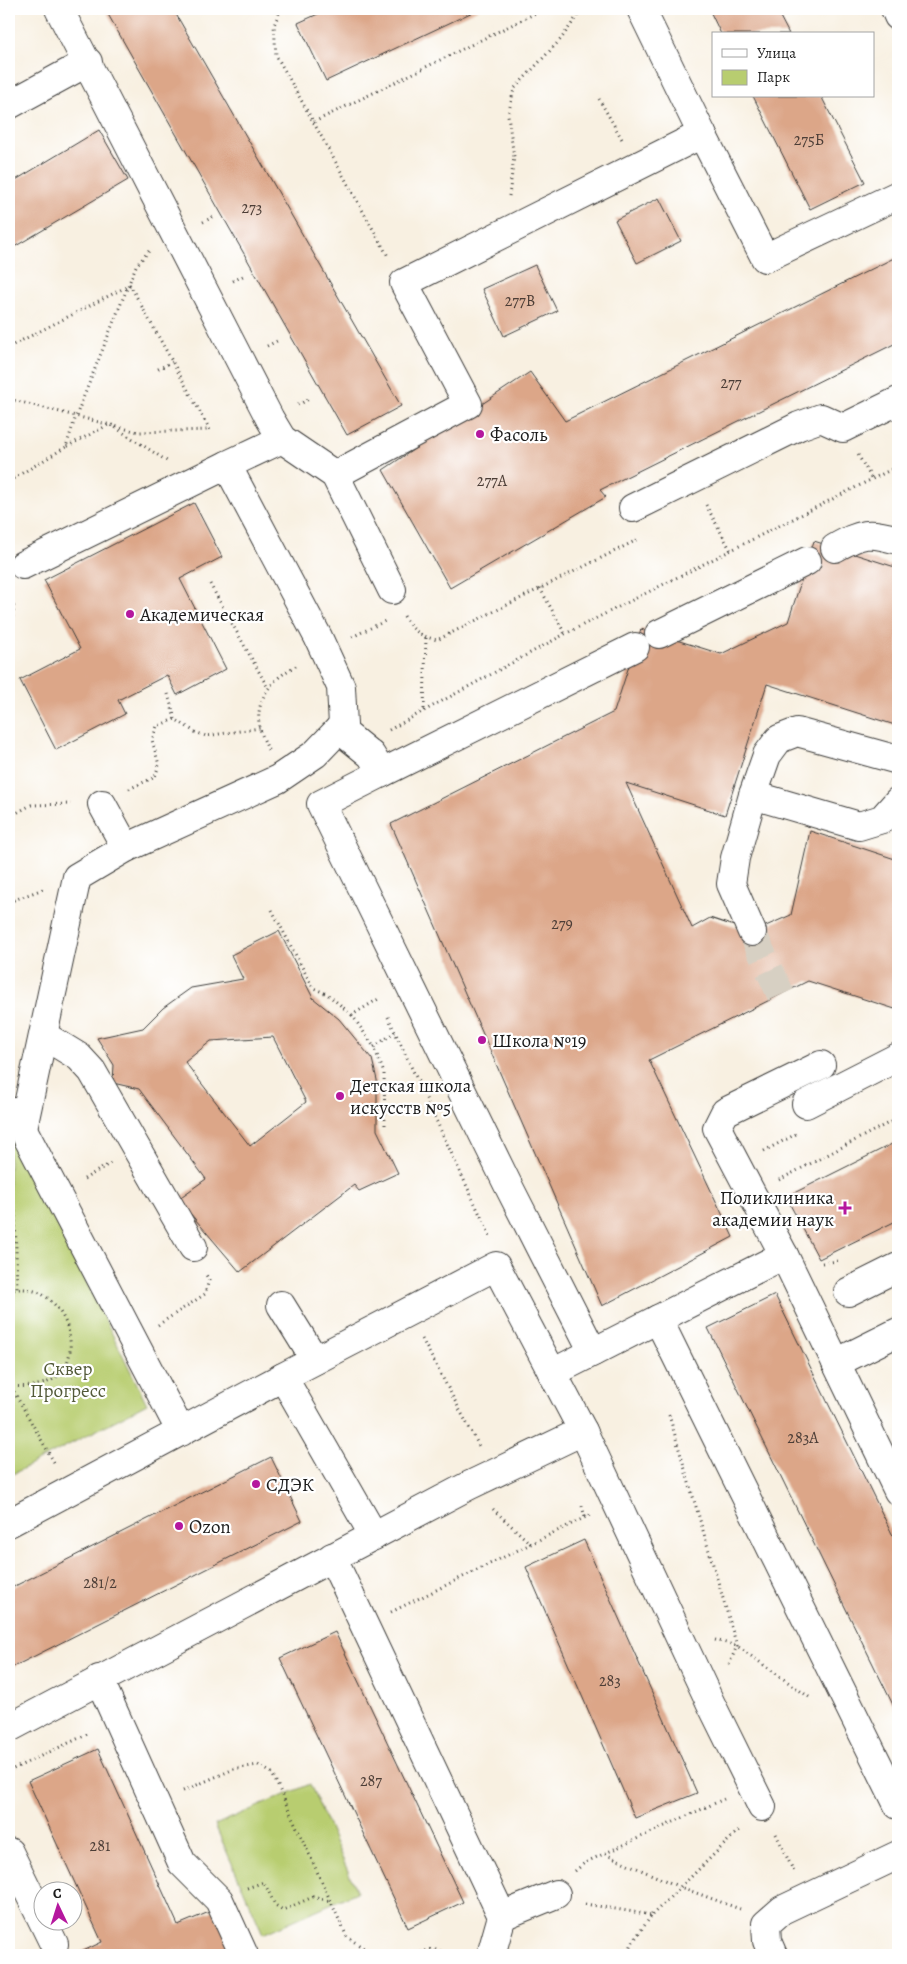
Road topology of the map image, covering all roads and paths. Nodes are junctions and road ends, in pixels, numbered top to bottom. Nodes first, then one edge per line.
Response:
1 (58, 9) edge
2 (281, 9) edge
3 (544, 9) edge
4 (582, 9) edge
5 (642, 9) edge
6 (895, 9) edge
7 (898, 16) edge
8 (88, 62) junction
9 (599, 99) dead end
10 (9, 105) edge
11 (314, 122) junction
12 (702, 134) junction
13 (638, 168) junction
14 (898, 195) edge
15 (503, 234) junction
16 (381, 245) dead end
17 (136, 266) dead end
18 (130, 285) junction
19 (9, 347) edge
20 (172, 362) junction
21 (158, 369) dead end
22 (9, 399) edge
23 (898, 401) edge
24 (76, 416) junction
25 (110, 424) junction
26 (282, 438) junction
27 (66, 447) junction
28 (227, 465) junction
29 (898, 466) edge
30 (335, 475) junction
31 (198, 479) junction
32 (9, 480) edge
33 (706, 504) dead end
34 (633, 508) dead end
35 (898, 540) edge
36 (622, 548) dead end
37 (835, 548) dead end
38 (731, 552) junction
39 (808, 561) dead end
40 (22, 566) dead end
41 (210, 584) dead end
42 (540, 588) junction
43 (9, 597) edge
44 (397, 601) junction
45 (9, 625) edge
46 (565, 634) junction
47 (658, 634) dead end
48 (426, 637) junction
49 (635, 647) dead end
50 (325, 651) junction
51 (268, 688) junction
52 (168, 694) dead end
53 (424, 709) junction
54 (175, 719) junction
55 (404, 720) dead end
56 (260, 728) junction
57 (339, 729) junction
58 (270, 754) dead end
59 (898, 760) edge
60 (382, 773) junction
61 (135, 786) dead end
62 (753, 795) junction
63 (898, 801) edge
64 (102, 804) joint
65 (9, 817) edge
66 (126, 848) junction
67 (272, 910) dead end
68 (752, 932) tunnel mouth
69 (380, 998) dead end
70 (352, 1015) junction
71 (395, 1032) dead end
72 (43, 1035) junction
73 (374, 1047) junction
74 (898, 1057) edge
75 (821, 1065) dead end
76 (9, 1104) edge
77 (806, 1104) dead end
78 (898, 1118) edge
79 (386, 1125) dead end
80 (23, 1128) junction
81 (799, 1132) dead end
82 (783, 1140) dead end
83 (136, 1148) junction
84 (81, 1181) dead end
85 (777, 1181) dead end
86 (9, 1198) edge
87 (193, 1247) joint
88 (784, 1255) junction
89 (898, 1267) edge
90 (17, 1289) junction
91 (9, 1291) edge
92 (848, 1292) dead end
93 (281, 1305) dead end
94 (408, 1312) junction
95 (658, 1319) junction
96 (898, 1332) edge
97 (135, 1342) junction
98 (593, 1352) junction
99 (315, 1360) junction
100 (836, 1363) junction
101 (552, 1373) junction
102 (283, 1377) junction
103 (10, 1385) edge
104 (9, 1394) edge
105 (18, 1400) junction
106 (668, 1411) dead end
107 (583, 1431) junction
108 (181, 1432) junction
109 (493, 1474) junction
110 (468, 1486) junction
111 (69, 1489) junction
112 (898, 1491) edge
113 (616, 1502) junction
114 (9, 1523) edge
115 (374, 1536) junction
116 (531, 1544) junction
117 (332, 1557) junction
118 (364, 1626) junction
119 (680, 1639) junction
120 (737, 1646) junction
121 (99, 1679) junction
122 (816, 1702) dead end
123 (711, 1704) junction
124 (9, 1728) edge
125 (89, 1734) dead end
126 (9, 1771) edge
127 (200, 1784) dead end
128 (757, 1796) junction
129 (898, 1805) edge
130 (9, 1852) edge
131 (605, 1854) junction
132 (898, 1856) edge
133 (250, 1887) dead end
134 (680, 1887) junction
135 (556, 1894) junction
136 (807, 1899) junction
137 (330, 1901) junction
138 (652, 1915) junction
139 (502, 1916) junction
140 (771, 1920) junction
141 (54, 1944) dead end
142 (244, 1955) edge
143 (374, 1955) edge
144 (411, 1955) edge
145 (455, 1955) edge
146 (491, 1955) edge
147 (628, 1955) edge
148 (773, 1955) edge

1 - 8 street
2 - 11 path
3 - 11 path
4 - 15 path
5 - 12 street
6 - 7 street
8 - 10 street
8 - 26 street
9 - 13 path
11 - 16 path
12 - 13 street
12 - 14 street
13 - 15 street
15 - 30 street
17 - 18 path
18 - 19 path
18 - 20 path
18 - 24 path
20 - 21 path
20 - 25 path
22 - 24 path
23 - 34 street
24 - 25 path
24 - 27 path
25 - 27 path
25 - 31 path
26 - 28 street
26 - 30 street
27 - 32 path
28 - 31 street
28 - 50 street
29 - 38 path
30 - 44 street
31 - 40 street
33 - 38 path
35 - 37 street
36 - 42 path
38 - 46 path
39 - 47 street
41 - 51 path
42 - 46 path
42 - 48 path
43 - 45 path
44 - 48 path
44 - 50 path
46 - 53 path
48 - 53 path
49 - 60 street
50 - 51 path
50 - 57 street
51 - 56 path
52 - 54 path
53 - 55 path
54 - 56 path
54 - 61 path
56 - 58 path
57 - 60 street
57 - 66 street
59 - 62 street
60 - 98 street
62 - 63 street
62 - 68 street
64 - 65 path
64 - 66 street
66 - 72 street
67 - 70 path
69 - 70 path
70 - 73 path
71 - 73 path
72 - 80 street
72 - 83 street
73 - 79 path
74 - 77 street
75 - 88 street
76 - 80 street
78 - 85 path
80 - 97 street
81 - 82 path
83 - 84 path
83 - 87 street
86 - 90 path
87 - 97 path
88 - 95 street
88 - 100 street
89 - 92 street
90 - 91 path
90 - 103 path
93 - 99 street
94 - 99 street
94 - 101 street
94 - 109 path
95 - 98 street
95 - 129 street
96 - 100 street
97 - 108 street
98 - 101 street
99 - 102 street
100 - 112 street
101 - 107 street
102 - 108 street
102 - 115 street
103 - 105 path
104 - 105 path
105 - 111 path
106 - 120 path
107 - 109 street
107 - 113 street
108 - 111 street
109 - 110 street
110 - 115 street
110 - 116 path
111 - 114 street
113 - 116 path
113 - 119 street
115 - 117 street
116 - 118 path
117 - 118 street
117 - 121 street
118 - 139 street
119 - 120 path
119 - 123 street
120 - 122 path
120 - 123 path
121 - 124 street
121 - 142 street
123 - 128 street
125 - 126 path
127 - 137 path
128 - 131 path
128 - 134 path
128 - 136 path
130 - 141 street
131 - 134 path
131 - 135 path
132 - 136 street
133 - 137 path
134 - 138 path
134 - 140 path
135 - 138 path
135 - 139 street
136 - 140 street
137 - 143 path
138 - 147 path
139 - 146 street
140 - 148 street
144 - 145 path

